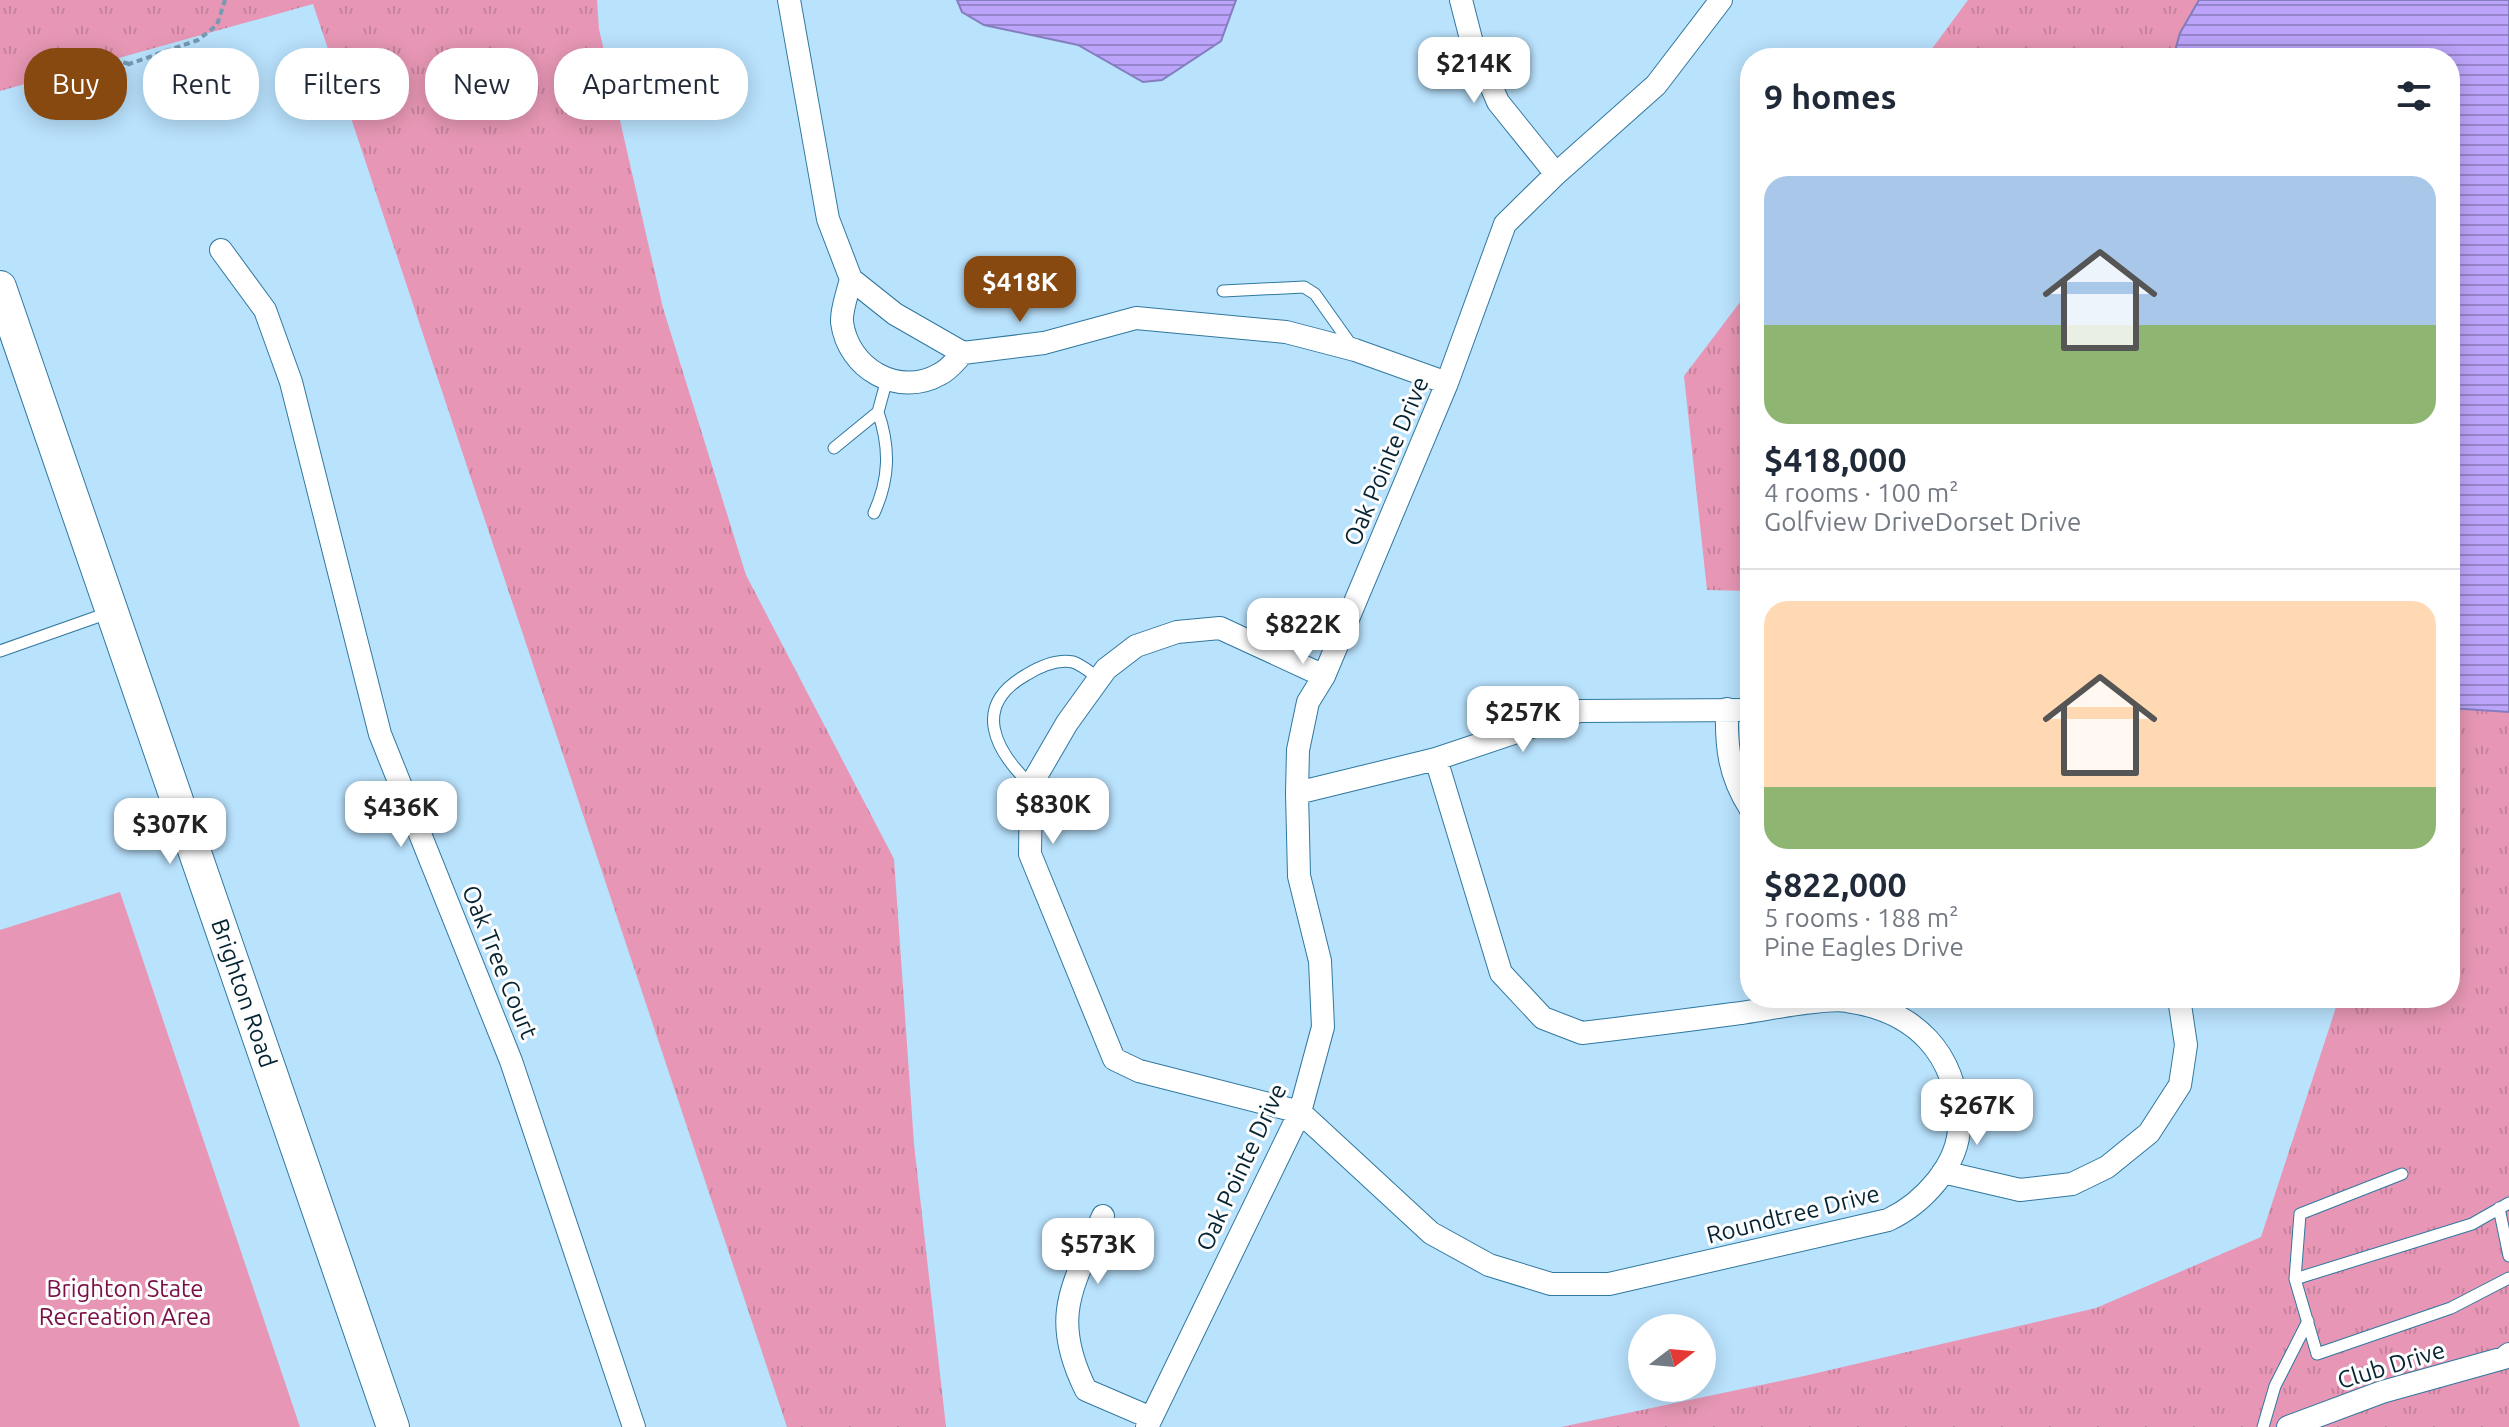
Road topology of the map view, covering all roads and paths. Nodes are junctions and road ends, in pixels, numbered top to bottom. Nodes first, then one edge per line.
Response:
1 (225, 0) edge
2 (789, 0) edge
3 (1461, 0) edge
4 (1721, 0) edge
5 (129, 64) junction
6 (1556, 174) junction
7 (221, 250) dead end
8 (851, 279) junction
9 (0, 287) edge
10 (1223, 291) dead end
11 (1355, 350) junction
12 (963, 353) junction
13 (887, 379) junction
14 (1447, 383) junction
15 (878, 412) junction
16 (834, 448) dead end
17 (874, 513) dead end
18 (112, 612) junction
19 (0, 651) edge
20 (1324, 676) junction
21 (1099, 678) junction
22 (1727, 709) junction
23 (1740, 710) edge
24 (1436, 759) junction
25 (1031, 785) junction
26 (1740, 792) edge
27 (1297, 793) junction
28 (1782, 1008) edge
29 (1872, 1008) edge
30 (2180, 1008) edge
31 (1300, 1112) junction
32 (1943, 1172) junction
33 (2402, 1174) dead end
34 (2504, 1205) edge
35 (1103, 1216) dead end
36 (2509, 1256) edge
37 (2509, 1278) edge
38 (2295, 1279) junction
39 (2308, 1321) junction
40 (2509, 1354) edge
41 (1148, 1422) edge
42 (393, 1427) edge
43 (634, 1427) edge
44 (2263, 1427) edge
45 (2288, 1427) edge

1 - 5 path
2 - 8 street
3 - 6 street
4 - 6 street, Oak Pointe Drive
5 - 5 path
6 - 14 street, Oak Pointe Drive
7 - 43 street, Oak Tree Court
8 - 12 street
8 - 13 street
9 - 18 street, Brighton Road
10 - 11 lane
11 - 12 street
11 - 14 street
12 - 13 street
13 - 15 lane
14 - 20 street, Oak Pointe Drive
15 - 16 lane
15 - 17 lane
18 - 19 lane
18 - 42 street, Brighton Road
20 - 21 street
20 - 27 street, Oak Pointe Drive
21 - 25 street
21 - 25 lane
22 - 23 street
22 - 24 street
22 - 26 street
24 - 27 street
24 - 28 street, Roundtree Drive
25 - 31 street
27 - 31 street, Oak Pointe Drive
29 - 32 street, Roundtree Drive
30 - 32 street
31 - 32 street, Roundtree Drive
31 - 41 street, Oak Pointe Drive
33 - 38 lane
34 - 36 lane
34 - 38 lane
35 - 41 street, Oak Pointe Drive
37 - 39 lane
38 - 39 lane
39 - 44 lane
40 - 45 street, Club Drive

